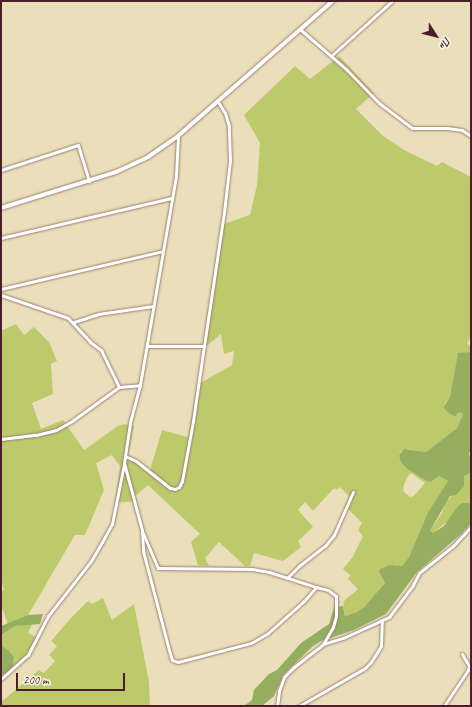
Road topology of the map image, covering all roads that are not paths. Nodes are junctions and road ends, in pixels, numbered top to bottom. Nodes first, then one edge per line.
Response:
1 (333, 1) edge
2 (392, 1) edge
3 (301, 30) junction
4 (331, 56) junction
5 (218, 102) junction
6 (178, 136) junction
7 (471, 136) edge
8 (1, 170) edge
9 (89, 181) junction
10 (171, 198) junction
11 (1, 208) edge
12 (1, 238) edge
13 (163, 251) junction
14 (1, 289) edge
15 (1, 295) edge
16 (153, 306) junction
17 (74, 322) junction
18 (147, 346) junction
19 (204, 346) junction
20 (140, 385) junction
21 (119, 387) junction
22 (1, 439) edge
23 (125, 456) junction
24 (124, 463) junction
25 (353, 492) dead end
26 (471, 528) edge
27 (142, 530) junction
28 (287, 578) junction
29 (316, 587) junction
30 (382, 620) junction
31 (323, 644) junction
32 (462, 654) dead end
33 (1, 679) edge
34 (277, 706) edge
35 (299, 706) edge
36 (444, 706) edge

1 - 3 main road
2 - 4 street
3 - 4 street
3 - 5 main road
4 - 7 street
5 - 6 main road
5 - 19 street
6 - 9 main road
6 - 10 street
8 - 9 street
9 - 11 main road
10 - 12 street
10 - 13 street
13 - 14 street
13 - 16 street
15 - 17 street
16 - 17 street
16 - 18 street
17 - 21 street
18 - 19 street
18 - 20 street
19 - 23 street
20 - 21 street
20 - 23 street
21 - 22 street
23 - 24 street
24 - 27 street
24 - 33 street
25 - 28 street
26 - 30 street
27 - 28 street
27 - 29 street
28 - 29 street
29 - 31 street
30 - 31 street
30 - 35 street
31 - 34 street
32 - 36 street

